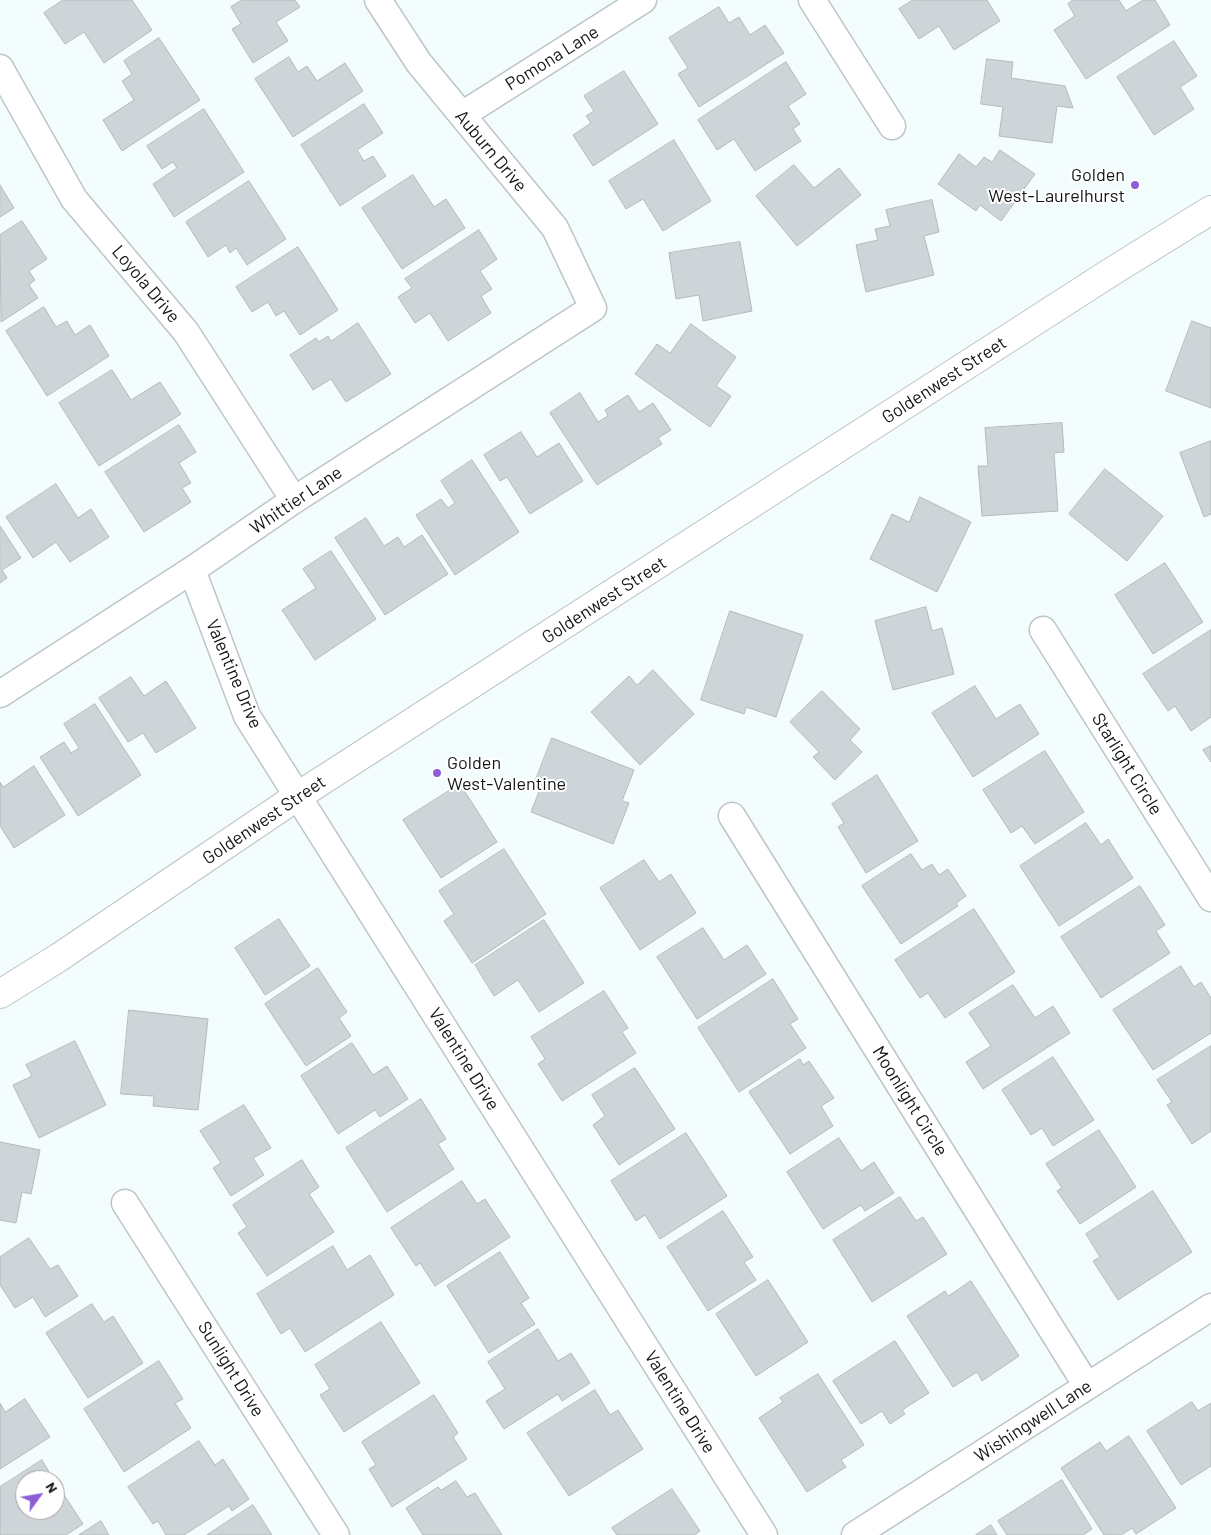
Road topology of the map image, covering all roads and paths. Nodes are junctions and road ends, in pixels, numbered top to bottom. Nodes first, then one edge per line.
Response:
1 (378, 0) edge
2 (643, 0) edge
3 (812, 0) edge
4 (0, 68) edge
5 (462, 116) junction
6 (892, 126) dead end
7 (1211, 210) edge
8 (593, 308) joint
9 (294, 500) junction
10 (192, 570) junction
11 (1043, 630) dead end
12 (0, 694) edge
13 (298, 796) junction
14 (732, 816) dead end
15 (1211, 898) edge
16 (0, 994) edge
17 (125, 1204) dead end
18 (1211, 1307) edge
19 (1087, 1386) junction
20 (336, 1535) edge
21 (764, 1535) edge
22 (854, 1535) edge

1 - 5 street, Auburn Drive
2 - 5 street, Pomona Lane
3 - 6 street
4 - 9 street, Loyola Drive
5 - 8 street, Auburn Drive
7 - 13 main road, Goldenwest Street
8 - 9 street, Whittier Lane
9 - 10 street, Whittier Lane
10 - 12 street, Whittier Lane
10 - 13 street, Valentine Drive
11 - 15 street, Starlight Circle
13 - 16 main road, Goldenwest Street
13 - 21 street, Valentine Drive
14 - 19 street, Moonlight Circle
17 - 20 street, Sunlight Drive
18 - 19 street, Wishingwell Lane
19 - 22 street, Wishingwell Lane

